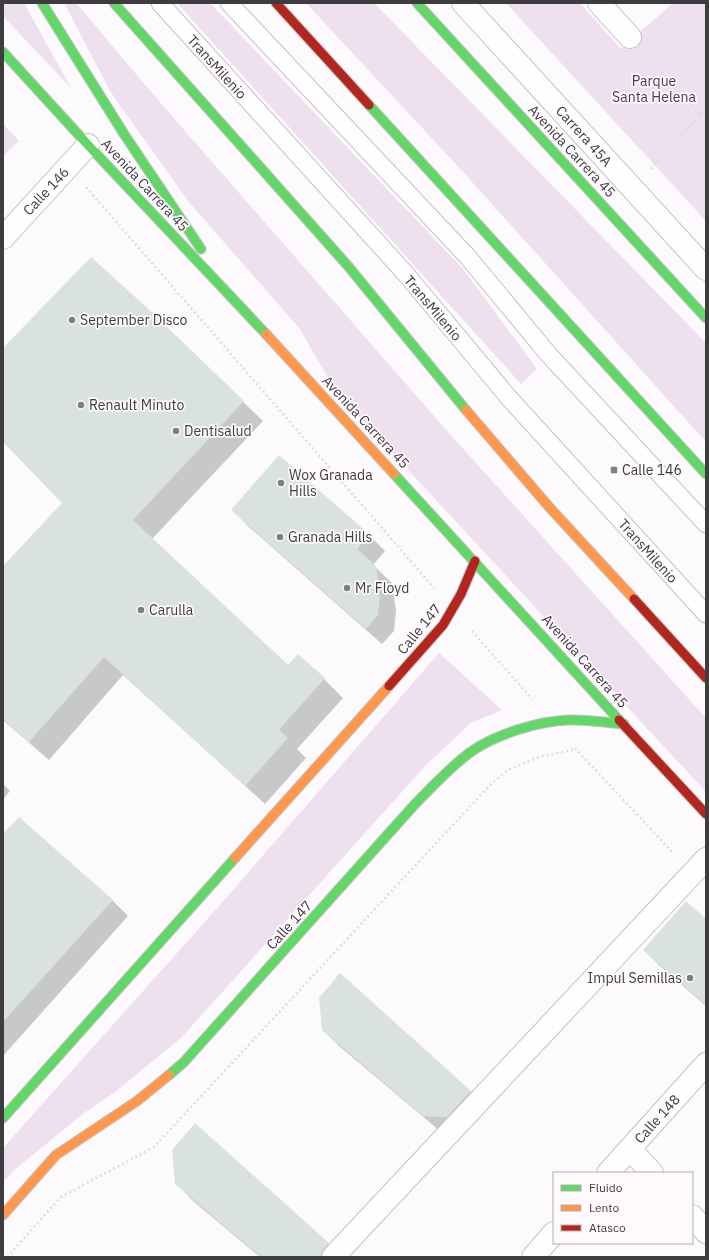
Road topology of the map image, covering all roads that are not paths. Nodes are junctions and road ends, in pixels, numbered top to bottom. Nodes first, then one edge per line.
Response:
1 (42, 3) edge
2 (114, 3) edge
3 (160, 3) edge
4 (229, 3) edge
5 (276, 3) edge
6 (410, 3) edge
7 (417, 3) edge
8 (462, 3) edge
9 (600, 3) edge
10 (429, 17) junction
11 (630, 37) road end
12 (3, 52) edge
13 (88, 145) junction
14 (3, 238) edge
15 (706, 269) edge
16 (240, 306) junction
17 (706, 318) edge
18 (706, 474) edge
19 (706, 524) edge
20 (475, 561) junction
21 (706, 614) edge
22 (706, 678) edge
23 (624, 724) junction
24 (706, 814) edge
25 (699, 866) edge
26 (706, 1064) edge
27 (3, 1118) edge
28 (630, 1149) junction
29 (609, 1172) edge
30 (651, 1172) edge
31 (3, 1215) edge
32 (693, 1217) edge
33 (706, 1232) edge
34 (553, 1235) edge
35 (333, 1257) edge
36 (533, 1257) edge

1 - 16 main road
2 - 22 main road
3 - 21 lane, TransMilenio
4 - 19 lane
5 - 18 main road
6 - 10 main road
7 - 10 main road, Avenida Carrera 45
8 - 15 street, Carrera 45A
9 - 11 street
10 - 17 main road, Avenida Carrera 45
12 - 13 main road, Avenida Carrera 45
13 - 14 street, Calle 146
13 - 16 main road, Avenida Carrera 45
16 - 20 main road, Avenida Carrera 45
20 - 23 main road, Avenida Carrera 45
20 - 27 main road, Calle 147
23 - 24 main road, Avenida Carrera 45
23 - 31 main road, Calle 147
25 - 35 street
26 - 28 street, Calle 148
28 - 29 street, Calle 148
28 - 30 street
32 - 33 street
34 - 36 street

